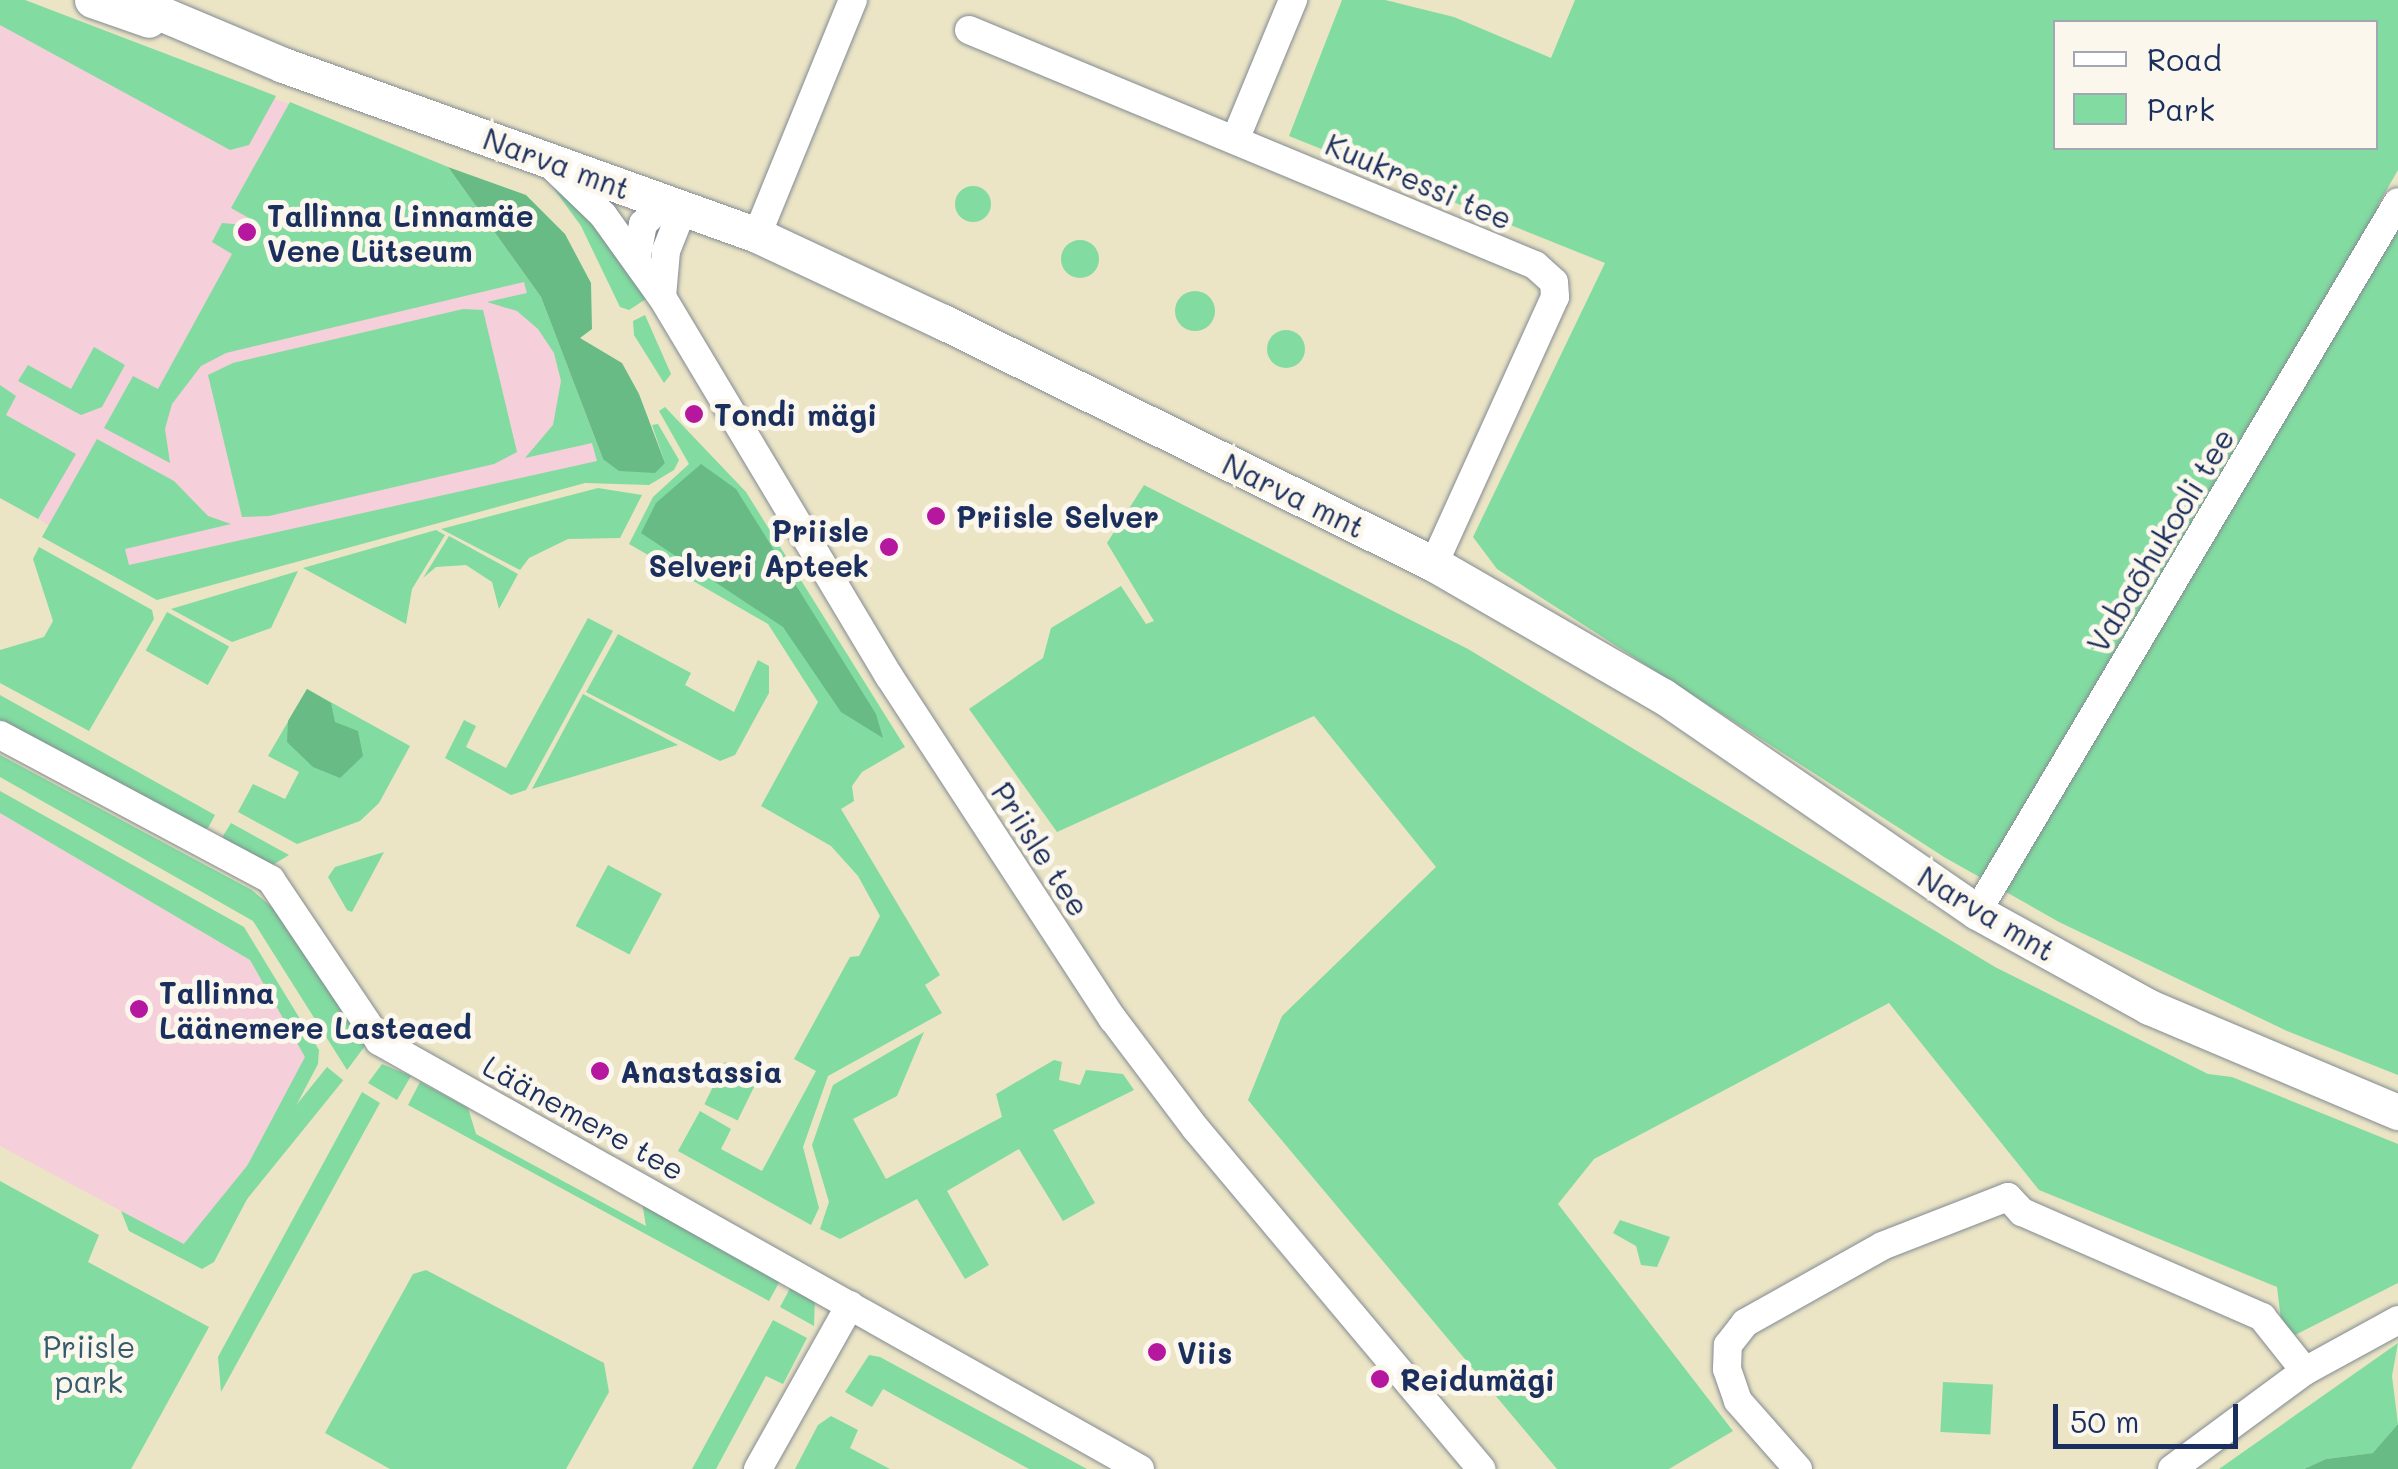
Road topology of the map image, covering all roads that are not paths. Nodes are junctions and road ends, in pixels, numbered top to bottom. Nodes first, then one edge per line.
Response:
1 (92, 0) edge
2 (129, 0) edge
3 (853, 0) edge
4 (1293, 0) edge
5 (969, 30) dead end
6 (283, 64) junction
7 (1235, 140) junction
8 (544, 159) junction
9 (2398, 202) edge
10 (674, 205) junction
11 (757, 236) junction
12 (636, 260) junction
13 (662, 297) junction
14 (1434, 564) junction
15 (0, 735) edge
16 (1978, 912) junction
17 (2398, 1112) edge
18 (850, 1306) junction
19 (2398, 1320) edge
20 (2306, 1371) junction
21 (758, 1469) edge
22 (1140, 1469) edge
23 (1481, 1469) edge
24 (1798, 1469) edge
25 (2172, 1469) edge

1 - 6 main road
2 - 6 main road, Narva mnt
3 - 11 street
4 - 7 street
5 - 7 street, Kuukressi tee
6 - 8 main road, Narva mnt
7 - 14 street, Kuukressi tee
8 - 10 main road, Narva mnt
8 - 12 street, Priisle tee
9 - 16 street, Vabaõhukooli tee
10 - 11 main road, Narva mnt
10 - 12 street
10 - 13 street
11 - 14 main road, Narva mnt
12 - 13 street, Priisle tee
13 - 23 street, Priisle tee
14 - 16 main road, Narva mnt
15 - 18 street, Läänemere tee
16 - 17 main road, Narva mnt
18 - 21 street
18 - 22 street, Läänemere tee
19 - 20 street
20 - 24 street
20 - 25 street

